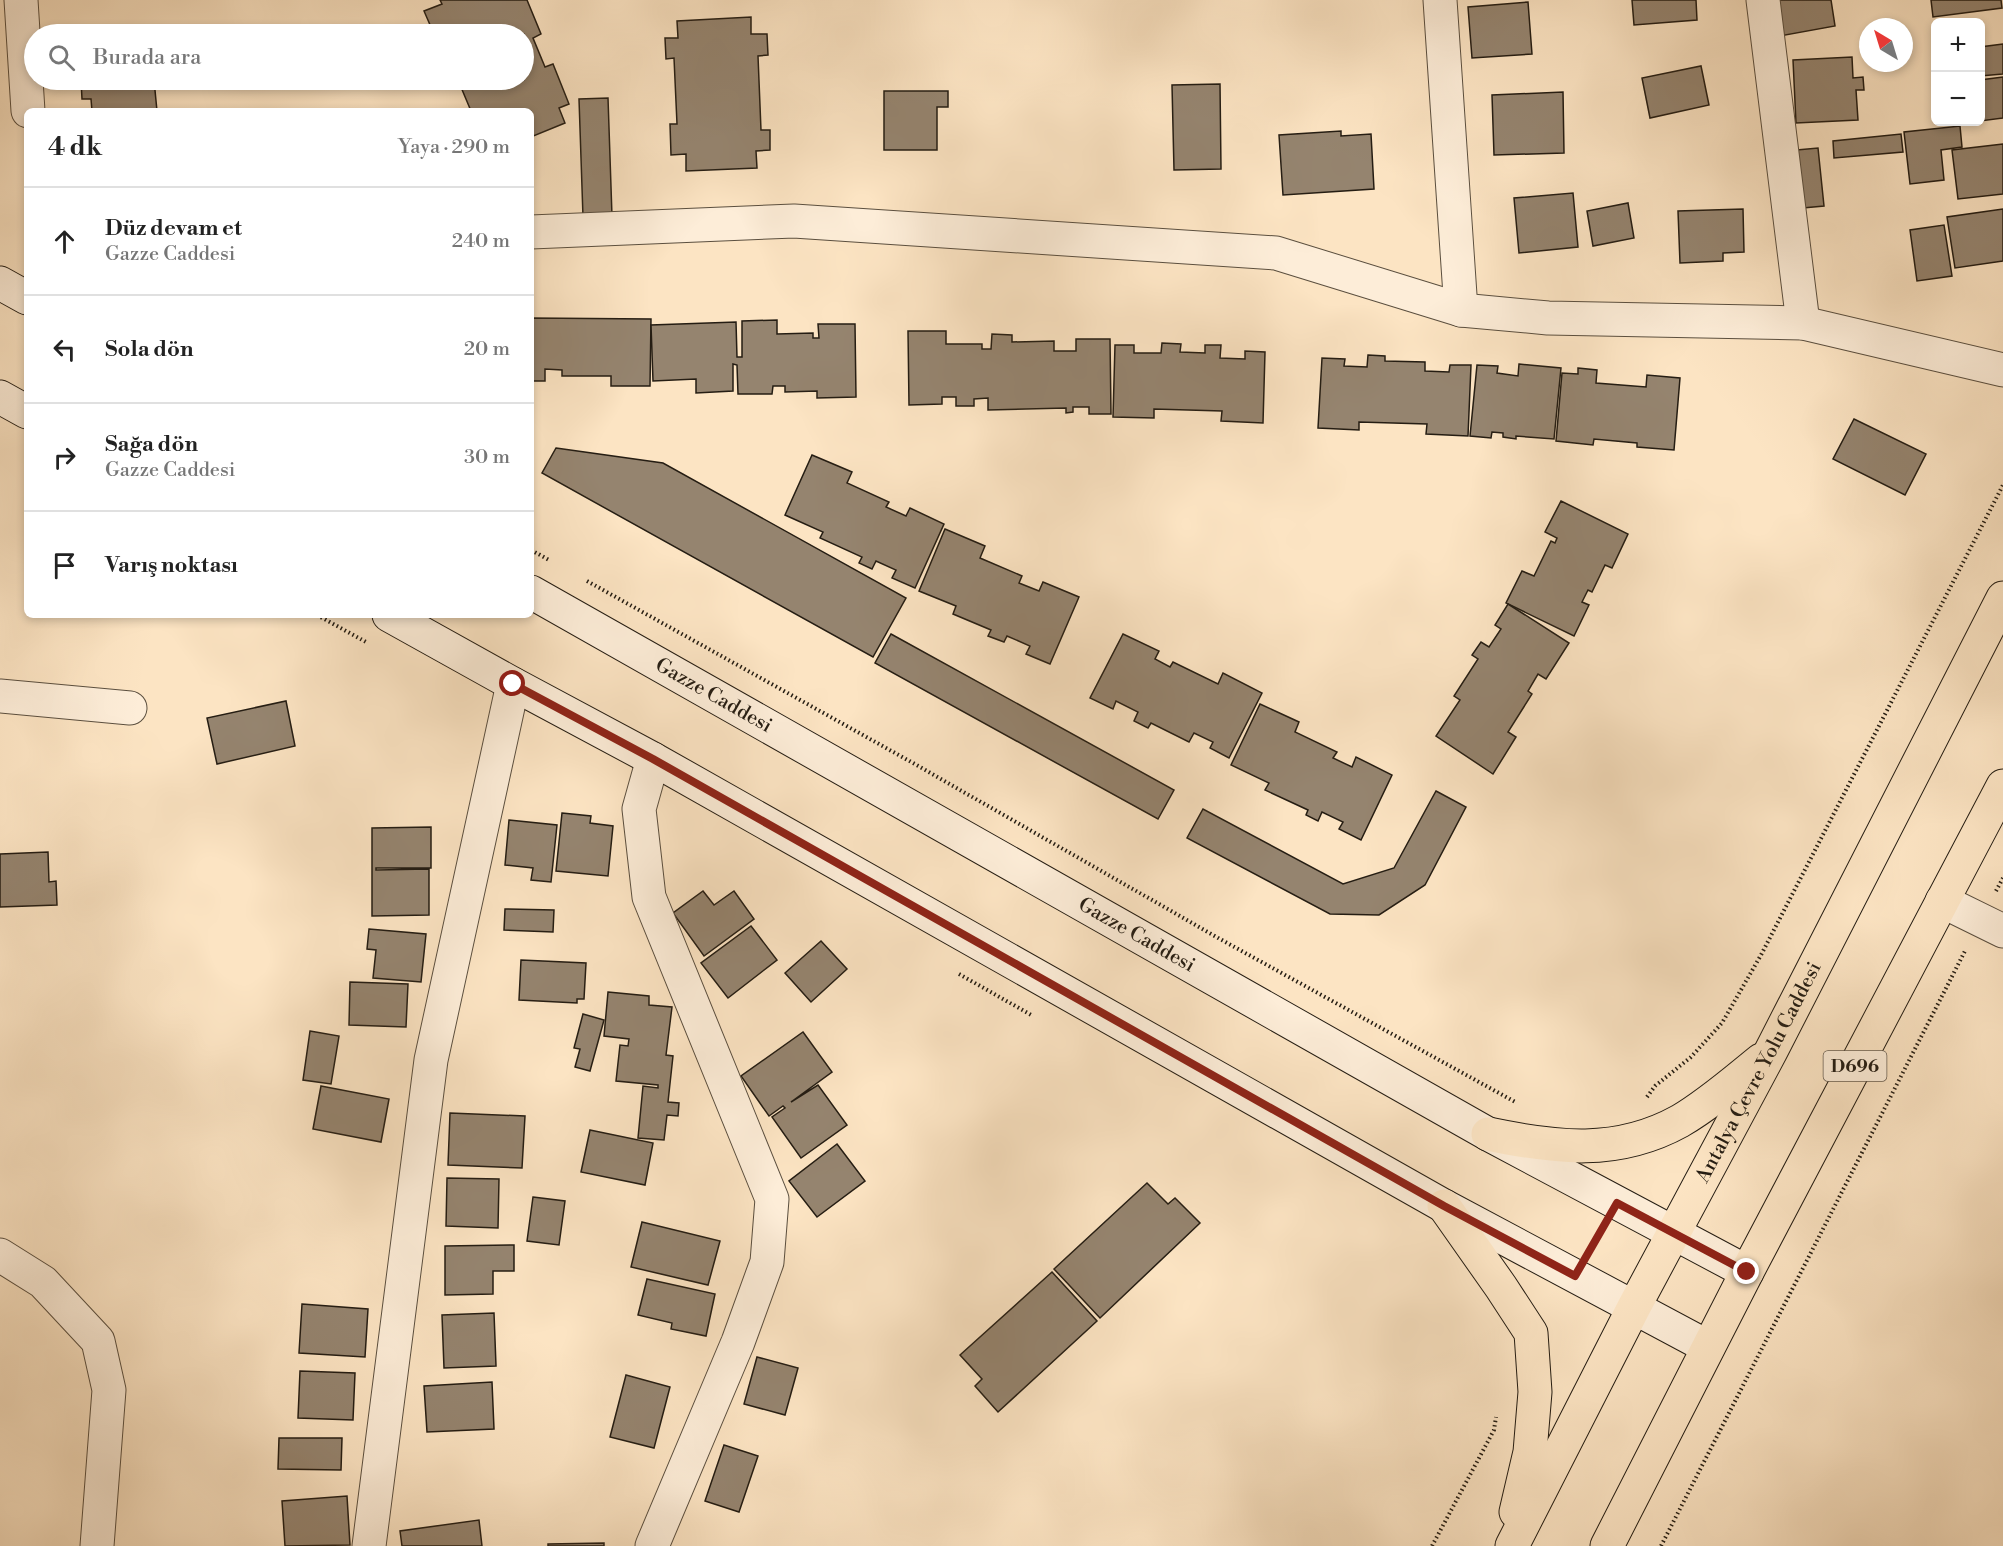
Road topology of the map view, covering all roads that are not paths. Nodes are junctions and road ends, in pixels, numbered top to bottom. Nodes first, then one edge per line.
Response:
1 (21, 0) edge
2 (1440, 0) edge
3 (1763, 0) edge
4 (24, 48) edge
5 (27, 90) edge
6 (28, 108) edge
7 (534, 232) edge
8 (1461, 310) junction
9 (1803, 324) junction
10 (2003, 370) edge
11 (0, 397) edge
12 (24, 410) edge
13 (534, 594) edge
14 (2003, 598) edge
15 (394, 618) edge
16 (513, 684) junction
17 (0, 696) edge
18 (130, 708) dead end
19 (653, 759) junction
20 (2003, 786) edge
21 (1942, 901) junction
22 (1992, 925) edge
23 (1771, 1051) junction
24 (1488, 1134) junction
25 (1444, 1206) junction
26 (1675, 1233) junction
27 (0, 1255) edge
28 (1747, 1272) junction
29 (1635, 1307) junction
30 (1708, 1347) junction
31 (97, 1546) edge
32 (369, 1546) edge
33 (652, 1546) edge
34 (1510, 1546) edge
35 (1607, 1546) edge

1 - 4 street
2 - 8 street
3 - 9 street
5 - 6 street
7 - 8 street
8 - 9 street
9 - 10 street
11 - 12 street
13 - 24 street, Gazze Caddesi
14 - 23 highway, Antalya Çevre Yolu Caddesi
15 - 16 street
16 - 19 street
16 - 32 street
17 - 18 street
19 - 25 street
19 - 33 street
20 - 21 highway, D696
21 - 22 street
21 - 28 highway, D696
23 - 24 highway
23 - 26 highway, Antalya Çevre Yolu Caddesi
24 - 26 street, Gazze Caddesi
25 - 29 street
25 - 34 highway
26 - 28 street, Gazze Caddesi
26 - 29 highway, Antalya Çevre Yolu Caddesi
27 - 31 street
28 - 30 highway, D696
29 - 30 street
29 - 34 highway, Antalya Çevre Yolu Caddesi
30 - 35 highway, D696

